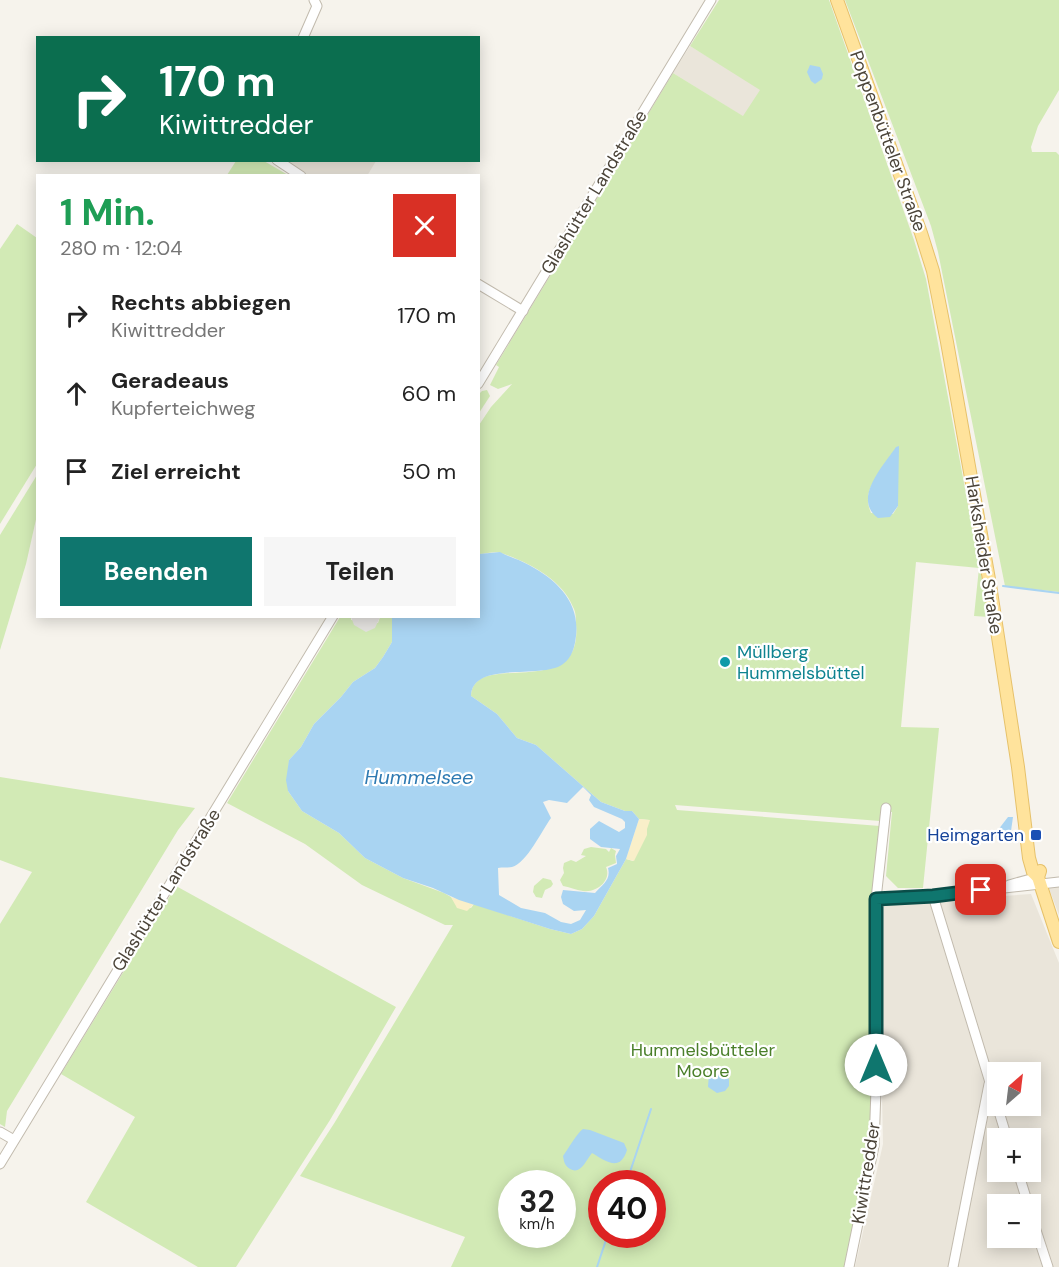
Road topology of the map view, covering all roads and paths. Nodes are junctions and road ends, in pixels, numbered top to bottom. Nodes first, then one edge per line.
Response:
1 (711, 0) edge
2 (837, 0) edge
3 (316, 3) edge
4 (304, 36) edge
5 (280, 162) edge
6 (299, 174) edge
7 (935, 284) joint
8 (480, 285) edge
9 (523, 311) junction
10 (480, 381) edge
11 (332, 618) edge
12 (886, 808) dead end
13 (1039, 881) junction
14 (1059, 882) edge
15 (933, 896) junction
16 (876, 899) junction
17 (1059, 942) edge
18 (987, 1072) edge
19 (987, 1097) edge
20 (0, 1132) edge
21 (14, 1140) junction
22 (0, 1164) edge
23 (1041, 1246) edge
24 (849, 1267) edge
25 (953, 1267) edge
26 (1048, 1267) edge

1 - 9 street, Glashütter Landstraße
2 - 7 main road, Poppenbütteler Straße
3 - 4 street
5 - 6 street
7 - 13 main road, Harksheider Straße
8 - 9 street
9 - 10 street, Glashütter Landstraße
11 - 21 street, Glashütter Landstraße
12 - 16 street, Kiwittredder
13 - 14 street
13 - 15 street
13 - 17 main road, Harksheider Straße
15 - 16 street
15 - 18 street
16 - 24 street, Kiwittredder
19 - 25 street
20 - 21 street
21 - 22 street, Glashütter Landstraße
23 - 26 street

